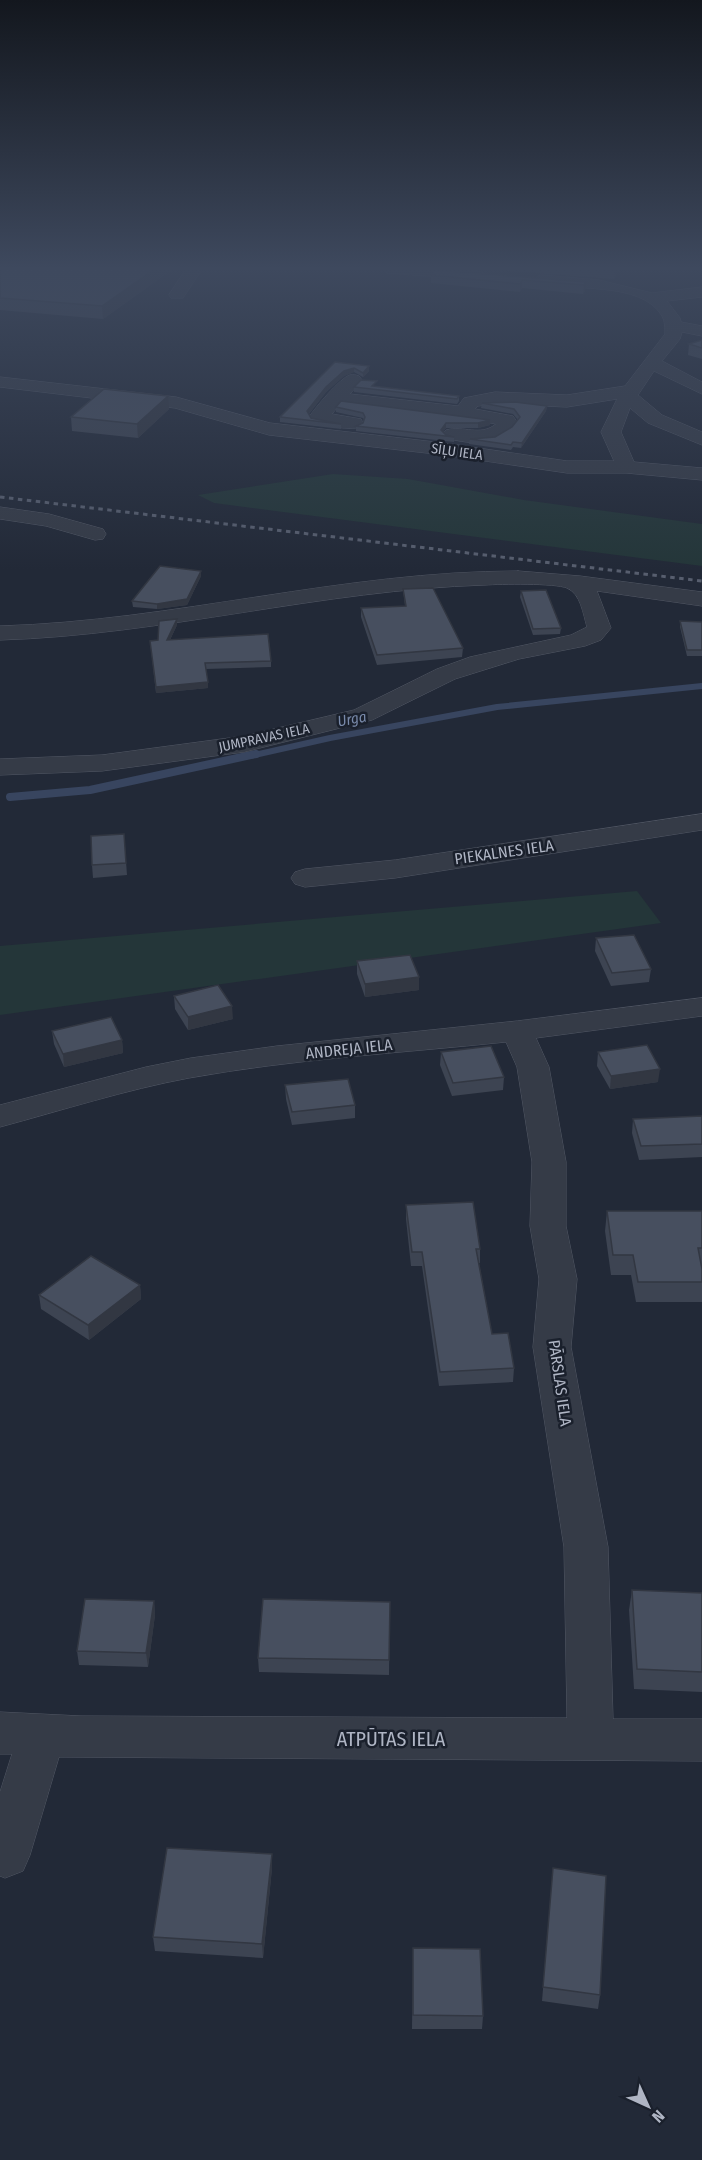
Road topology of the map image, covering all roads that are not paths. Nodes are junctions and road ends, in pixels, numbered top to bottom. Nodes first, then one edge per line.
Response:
1 (648, 369) edge
2 (667, 369) edge
3 (353, 380) dead end
4 (0, 382) edge
5 (702, 389) edge
6 (630, 394) junction
7 (334, 398) junction
8 (463, 412) junction
9 (702, 439) edge
10 (627, 467) junction
11 (702, 474) edge
12 (0, 513) edge
13 (95, 534) dead end
14 (574, 583) junction
15 (702, 599) edge
16 (0, 633) edge
17 (102, 763) junction
18 (0, 767) edge
19 (0, 782) edge
20 (702, 822) edge
21 (305, 878) dead end
22 (702, 1007) edge
23 (517, 1031) junction
24 (0, 1116) edge
25 (41, 1735) edge
26 (587, 1740) junction
27 (702, 1740) edge
28 (5, 1855) dead end

1 - 6 street
2 - 5 street
3 - 7 street
4 - 10 street, SĪĻU IELA
6 - 8 street
6 - 9 street
6 - 10 street
7 - 8 street
7 - 8 street
10 - 11 street, SĪĻU IELA
12 - 13 street
14 - 15 street
14 - 16 street
14 - 17 street, JUMPRAVAS IELA
17 - 18 street, JUMPRAVAS IELA
17 - 19 street
20 - 21 street, PIEKALNES IELA
22 - 23 street, ANDREJA IELA
23 - 24 street, ANDREJA IELA
23 - 26 street, PĀRSLAS IELA
25 - 26 street, ATPŪTAS IELA
25 - 28 street
26 - 27 street, ATPŪTAS IELA

